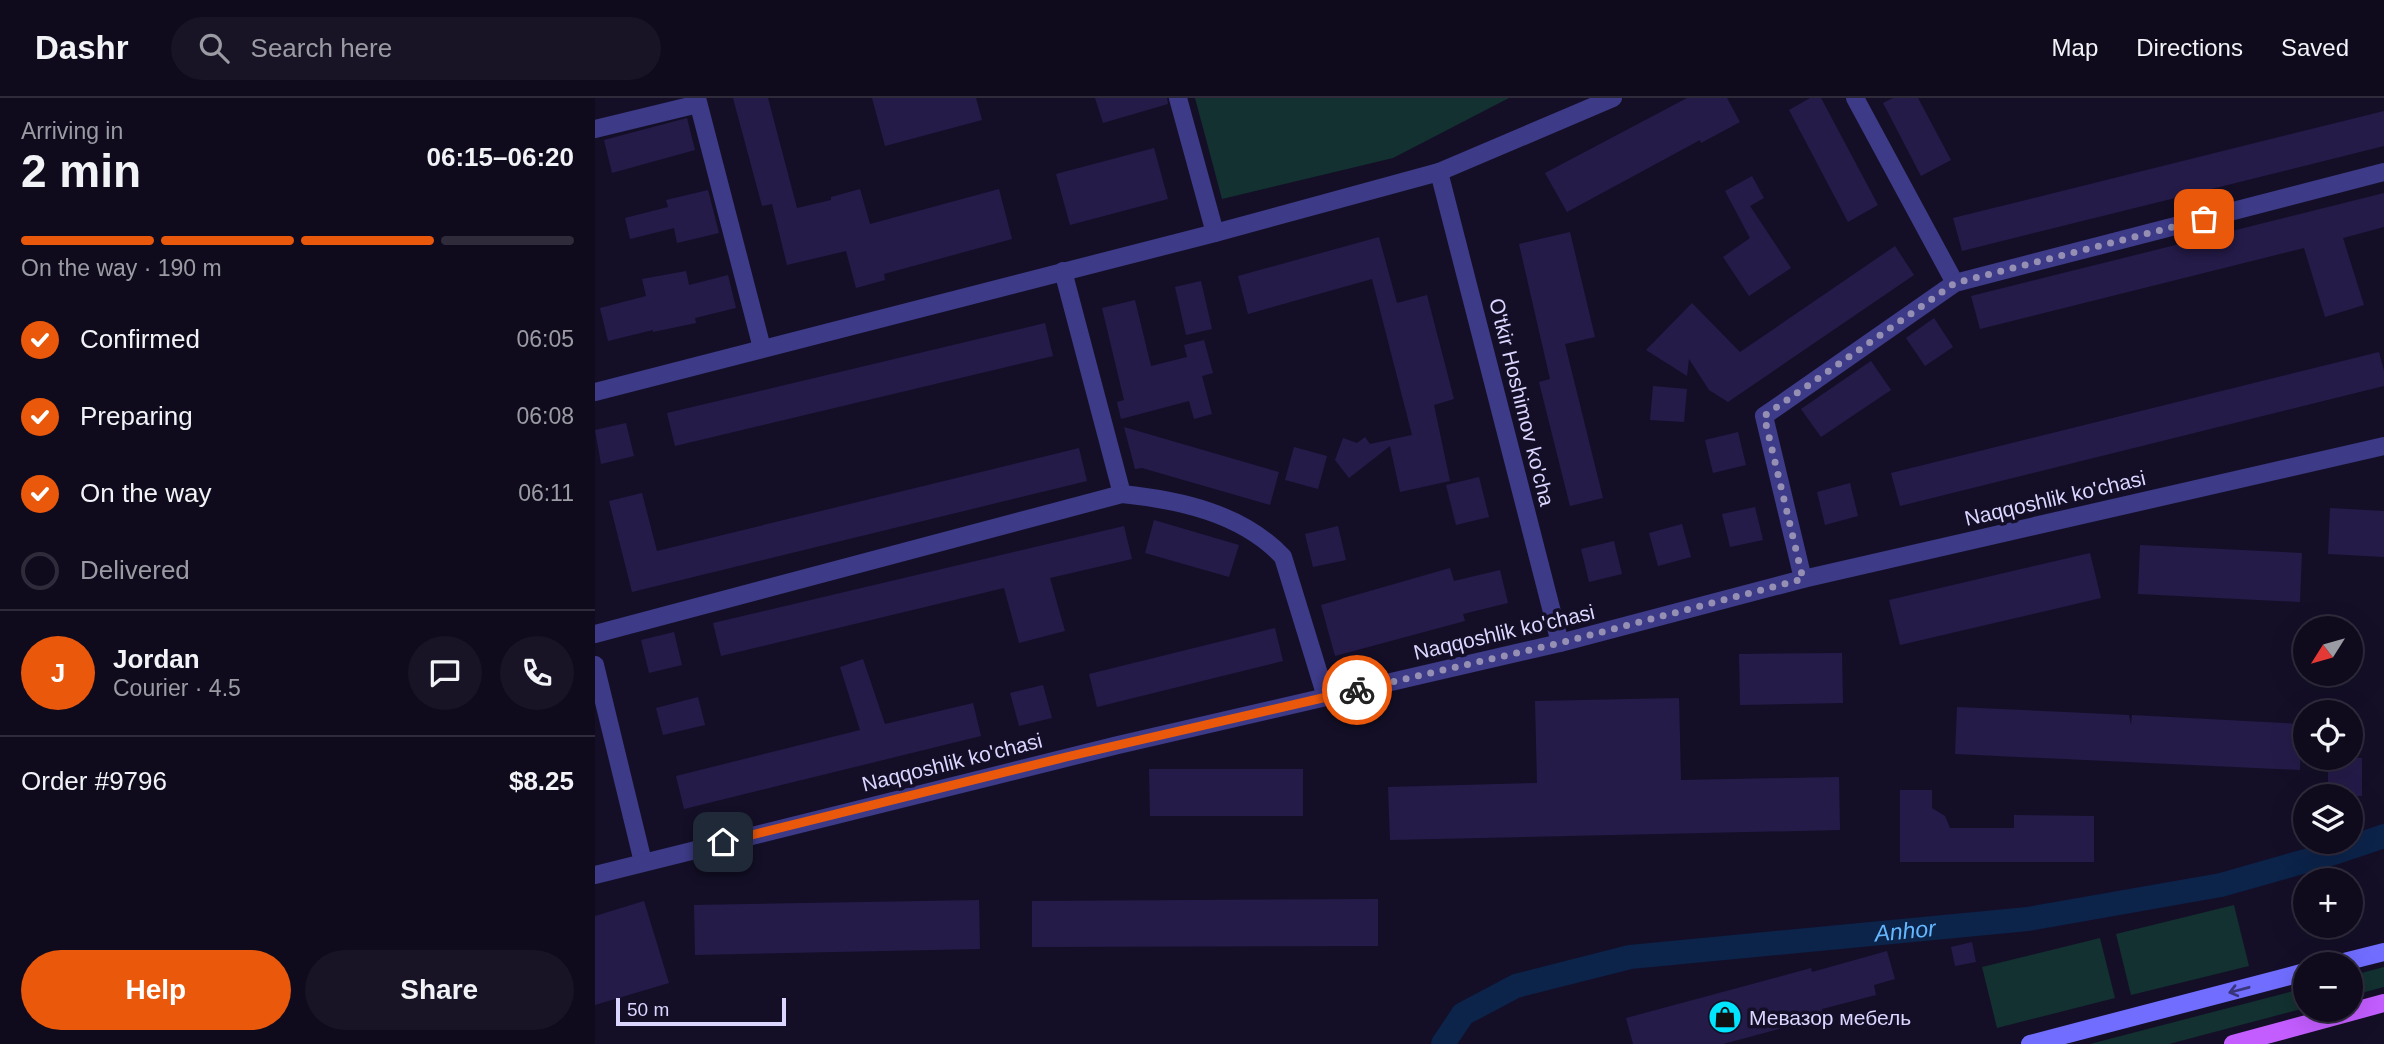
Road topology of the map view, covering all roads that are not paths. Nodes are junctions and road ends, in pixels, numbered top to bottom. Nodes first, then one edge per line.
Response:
1 (1178, 98) edge
2 (1613, 98) edge
3 (1855, 98) edge
4 (698, 101) edge
5 (595, 129) edge
6 (1439, 172) junction
7 (2384, 172) edge
8 (1215, 233) junction
9 (1063, 271) junction
10 (1955, 283) junction
11 (762, 348) junction
12 (595, 392) edge
13 (2384, 446) edge
14 (1122, 494) junction
15 (1803, 579) junction
16 (595, 634) edge
17 (1560, 643) junction
18 (595, 665) edge
19 (1326, 697) junction
20 (643, 862) junction
21 (595, 874) edge
22 (2384, 952) edge
23 (2363, 957) edge
24 (2293, 975) edge
25 (2384, 1003) edge
26 (2030, 1044) edge
27 (2233, 1044) edge

1 - 8 street
2 - 6 street
3 - 10 street
4 - 5 street
4 - 11 street
6 - 8 street
6 - 17 street, O'tkir Hoshimov ko'cha
7 - 10 street
8 - 9 street
9 - 11 street
9 - 14 street
10 - 15 street
11 - 12 street
13 - 15 street, Naqqoshlik ko'chasi
14 - 16 street
14 - 19 street
15 - 17 street, Naqqoshlik ko'chasi
17 - 19 street, Naqqoshlik ko'chasi
18 - 20 street
19 - 20 street, Naqqoshlik ko'chasi
20 - 21 street, Naqqoshlik ko'chasi
22 - 23 street
24 -> 26 street
25 - 27 main road

